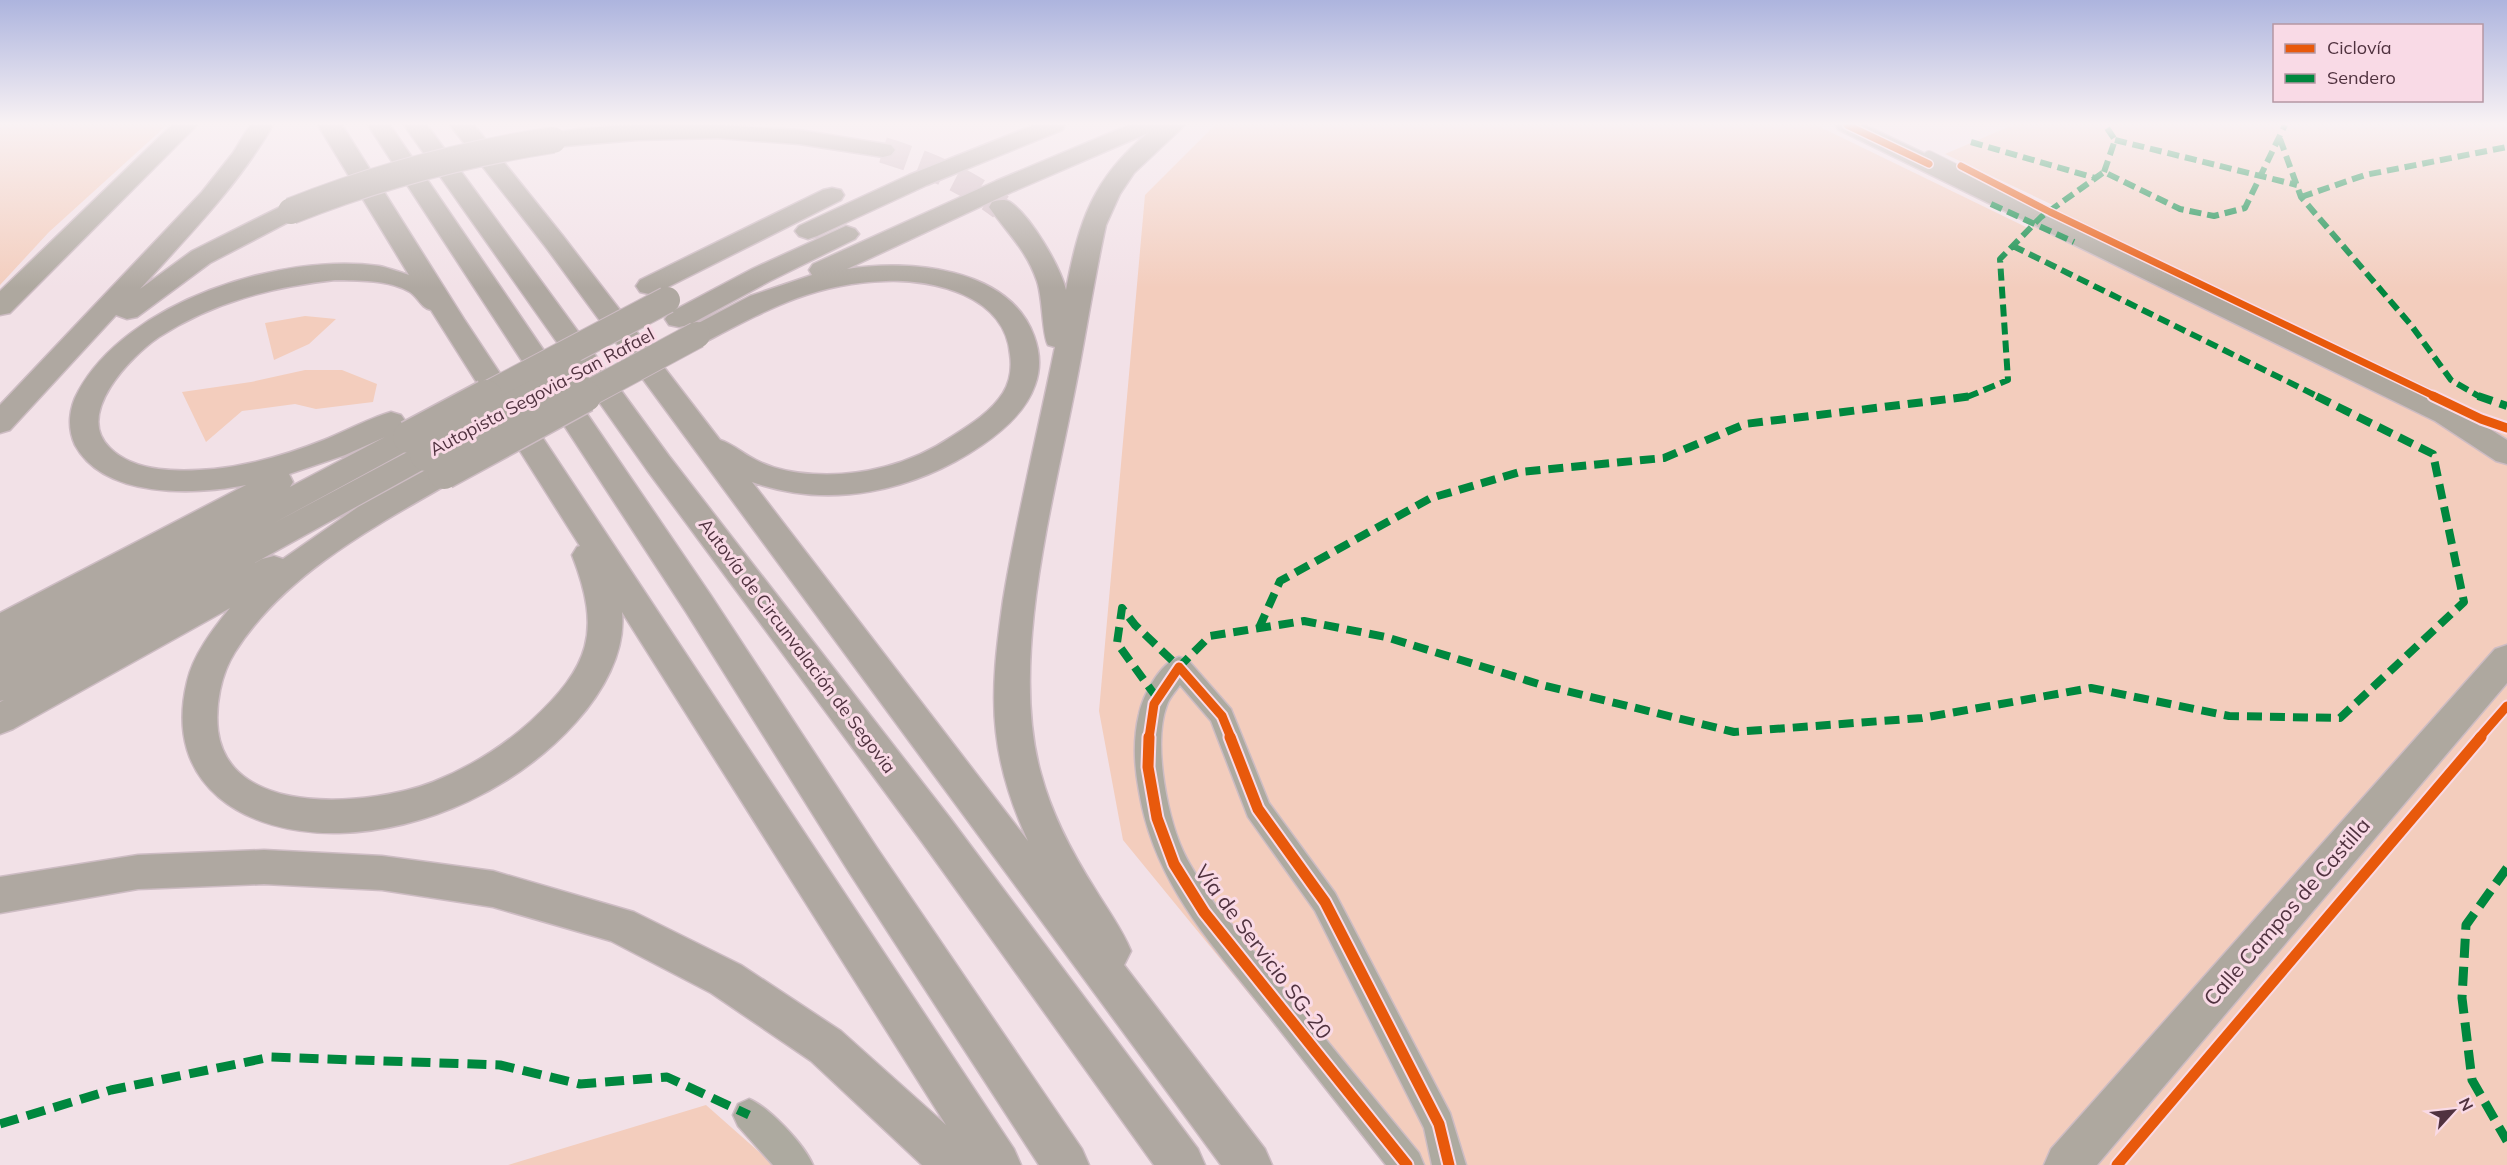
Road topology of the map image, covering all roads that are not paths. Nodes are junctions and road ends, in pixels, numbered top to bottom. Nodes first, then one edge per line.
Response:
1 (128, 179) edge
2 (225, 179) edge
3 (364, 179) edge
4 (373, 179) edge
5 (415, 179) edge
6 (454, 179) edge
7 (505, 179) edge
8 (871, 179) tunnel mouth
9 (920, 179) edge
10 (966, 179) edge
11 (1021, 179) edge
12 (1116, 179) edge
13 (1962, 179) edge
14 (1001, 207) tunnel mouth
15 (0, 307) edge
16 (673, 310) junction
17 (742, 312) junction
18 (450, 319) junction
19 (678, 408) junction
20 (2445, 414) junction
21 (0, 423) edge
22 (0, 436) edge
23 (2507, 437) edge
24 (417, 447) junction
25 (2507, 454) edge
26 (1044, 470) junction
27 (565, 495) junction
28 (389, 504) junction
29 (0, 628) edge
30 (0, 657) edge
31 (2507, 659) edge
32 (0, 687) edge
33 (0, 719) edge
34 (0, 896) edge
35 (749, 1115) dead end
36 (1241, 1154) edge
37 (796, 1165) edge
38 (952, 1165) edge
39 (998, 1165) edge
40 (1066, 1165) edge
41 (1182, 1165) edge
42 (1407, 1165) edge
43 (1449, 1165) edge
44 (2067, 1165) edge

1 - 15 main road
2 - 21 highway
3 - 18 highway
4 - 22 highway, bridge
5 - 40 highway
6 - 41 highway, Autovía de Circunvalación de Segovia
7 - 19 highway
8 - 16 highway
9 - 16 highway, Autopista Segovia-San Rafael
10 - 16 highway, Autopista Segovia-San Rafael
11 - 17 highway
12 - 26 highway
13 - 20 main road
14 - 26 highway
16 - 17 highway
16 - 24 highway, bridge
16 - 24 highway, Autopista Segovia-San Rafael, bridge
17 - 19 highway
18 - 24 highway
18 - 27 highway
19 - 36 highway
20 - 23 main road
20 - 25 main road
24 - 28 highway
24 - 29 highway
24 - 30 highway, Autopista Segovia-San Rafael
24 - 32 highway, Autopista Segovia-San Rafael
26 - 36 highway
27 - 28 highway
27 - 39 highway
28 - 33 highway
31 - 44 main road, Calle Campos de Castilla
34 - 38 highway
35 - 37 street
42 - 43 street, Vía de Servicio SG-20

